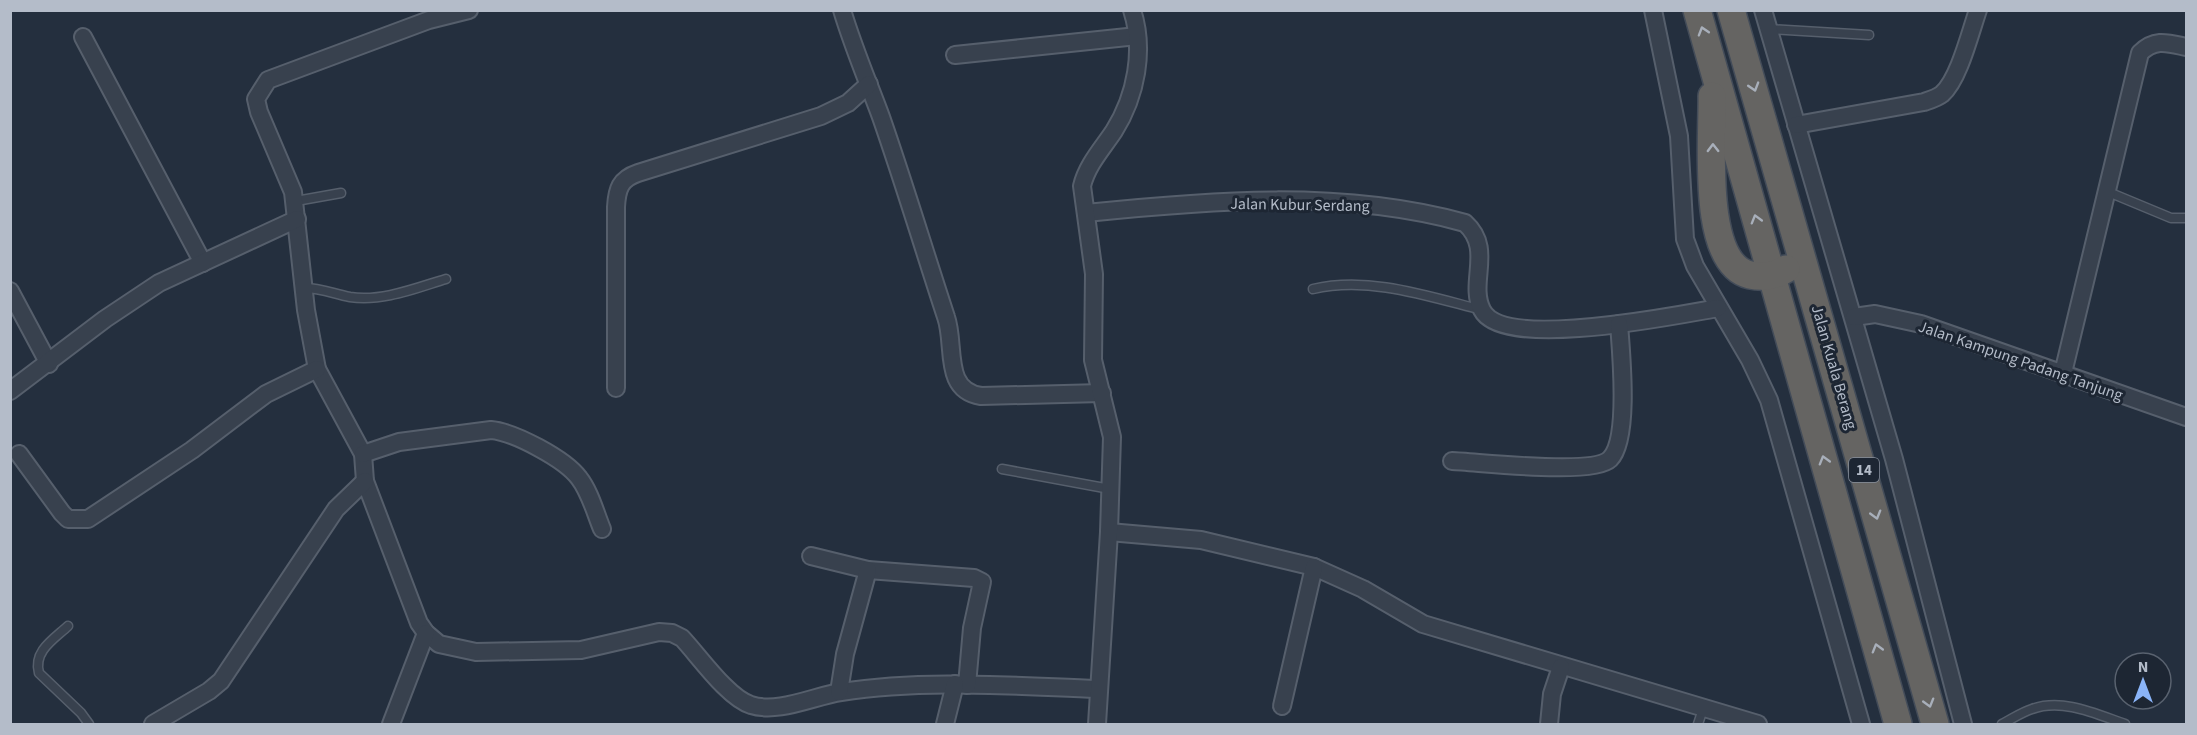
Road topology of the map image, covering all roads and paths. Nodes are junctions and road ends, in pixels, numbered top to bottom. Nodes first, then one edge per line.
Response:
1 (469, 10) edge
2 (842, 10) edge
3 (1132, 10) edge
4 (1653, 10) edge
5 (1697, 10) edge
6 (1731, 10) edge
7 (1763, 10) edge
8 (1978, 10) edge
9 (1769, 29) junction
10 (1869, 34) dead end
11 (1137, 36) junction
12 (83, 37) dead end
13 (2187, 48) edge
14 (956, 55) dead end
15 (1712, 59) junction
16 (868, 84) junction
17 (1796, 125) junction
18 (2105, 190) junction
19 (341, 193) dead end
20 (296, 201) junction
21 (1086, 213) junction
22 (1792, 216) junction
23 (1714, 217) junction
24 (2187, 218) edge
25 (297, 219) junction
26 (1684, 222) junction
27 (203, 263) junction
28 (1772, 275) junction
29 (446, 279) dead end
30 (304, 288) junction
31 (1313, 290) dead end
32 (10, 291) edge
33 (1718, 308) junction
34 (1482, 310) junction
35 (1854, 317) junction
36 (1619, 324) junction
37 (49, 364) junction
38 (317, 369) junction
39 (2063, 373) junction
40 (616, 388) dead end
41 (10, 391) edge
42 (1102, 393) junction
43 (2187, 417) edge
44 (19, 454) dead end
45 (363, 454) junction
46 (1894, 459) junction
47 (1452, 461) dead end
48 (1863, 468) junction
49 (1002, 469) dead end
50 (365, 481) junction
51 (1110, 489) junction
52 (602, 529) dead end
53 (1109, 532) junction
54 (811, 556) dead end
55 (1314, 567) junction
56 (868, 570) junction
57 (68, 626) dead end
58 (426, 633) junction
59 (1561, 667) junction
60 (961, 685) junction
61 (1097, 689) junction
62 (839, 692) junction
63 (1282, 706) dead end
64 (1701, 717) edge
65 (88, 724) edge
66 (153, 724) edge
67 (391, 724) edge
68 (945, 724) edge
69 (1097, 724) edge
70 (1549, 724) edge
71 (1758, 724) edge
72 (1861, 724) edge
73 (1898, 724) edge
74 (1935, 724) edge
75 (1963, 724) edge
76 (2002, 724) edge
77 (2125, 724) edge

1 - 20 street
2 - 16 street
3 - 11 street
4 - 26 street
15 -> 5 highway, 14
6 -> 22 highway, Jalan Kuala Berang / 14
7 - 9 street
8 - 17 street
9 - 10 lane
9 - 17 street
11 - 14 street
11 - 21 street
12 - 27 street
13 - 18 street
23 -> 15 highway
28 -> 15 highway, 14
16 - 40 street
16 - 42 street
17 - 35 street
18 - 24 lane
18 - 39 street
19 - 20 lane
20 - 25 street
21 - 34 street, Jalan Kubur Serdang
21 - 42 street
22 - 28 highway
22 - 48 highway, Jalan Kuala Berang / 14
23 - 26 street
23 - 28 highway
25 - 27 street
25 - 30 street
26 - 33 street
27 - 37 street
73 -> 28 highway, 14
29 - 30 lane
30 - 38 street
31 - 34 lane
32 - 37 street
33 - 36 street
33 - 72 street
34 - 36 street
35 - 39 street, Jalan Kampung Padang Tanjung
35 - 46 street
36 - 47 street
37 - 41 street
38 - 44 street
38 - 45 street
39 - 43 street, Jalan Kampung Padang Tanjung
42 - 51 street
45 - 50 street
45 - 52 street
46 - 48 street
46 - 75 street
48 -> 74 highway, Jalan Kuala Berang / 14
49 - 51 lane
50 - 58 street
50 - 66 street
51 - 53 street
53 - 55 street
53 - 61 street
54 - 56 street
55 - 59 street
55 - 63 street
56 - 60 street
56 - 62 street
57 - 65 lane
58 - 62 street
58 - 67 street
59 - 64 street
59 - 70 street
60 - 61 street
60 - 62 street
60 - 68 street
61 - 69 street
64 - 71 street
76 - 77 lane

